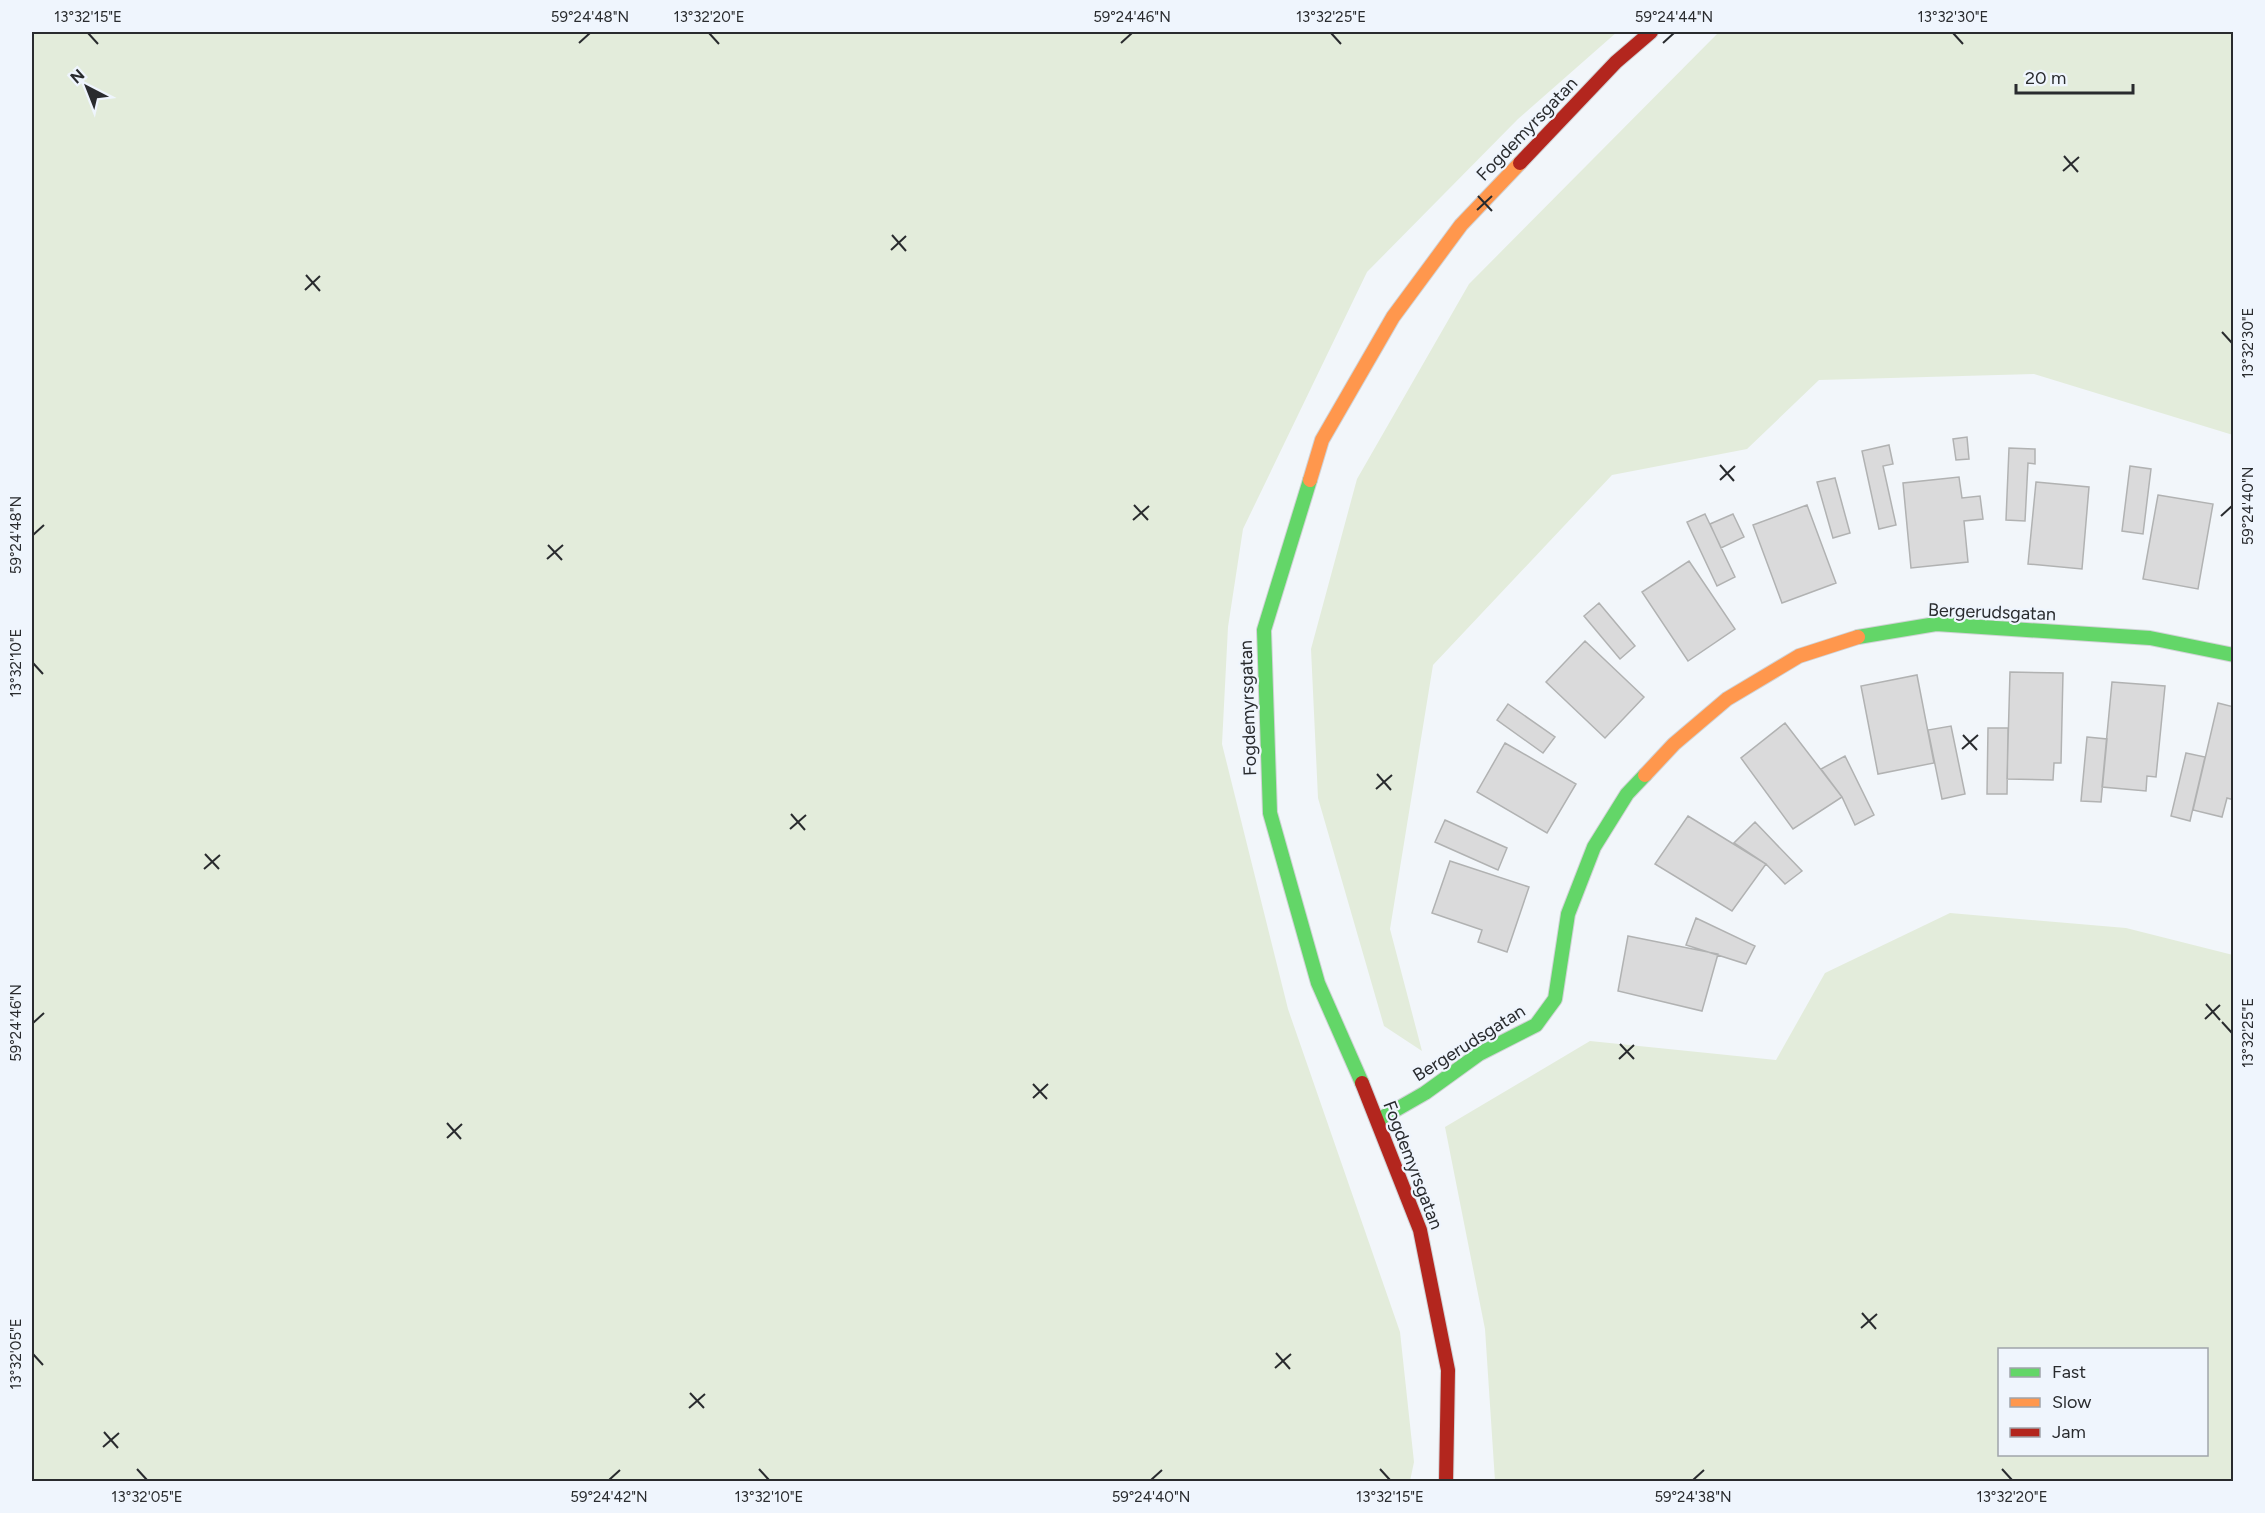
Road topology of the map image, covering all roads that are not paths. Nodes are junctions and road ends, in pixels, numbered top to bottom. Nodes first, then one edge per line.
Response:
1 (1651, 32) edge
2 (2234, 655) edge
3 (1378, 1120) junction
4 (1446, 1482) edge

1 - 3 street, Fogdemyrsgatan
2 - 3 street, Bergerudsgatan
3 - 4 street, Fogdemyrsgatan

